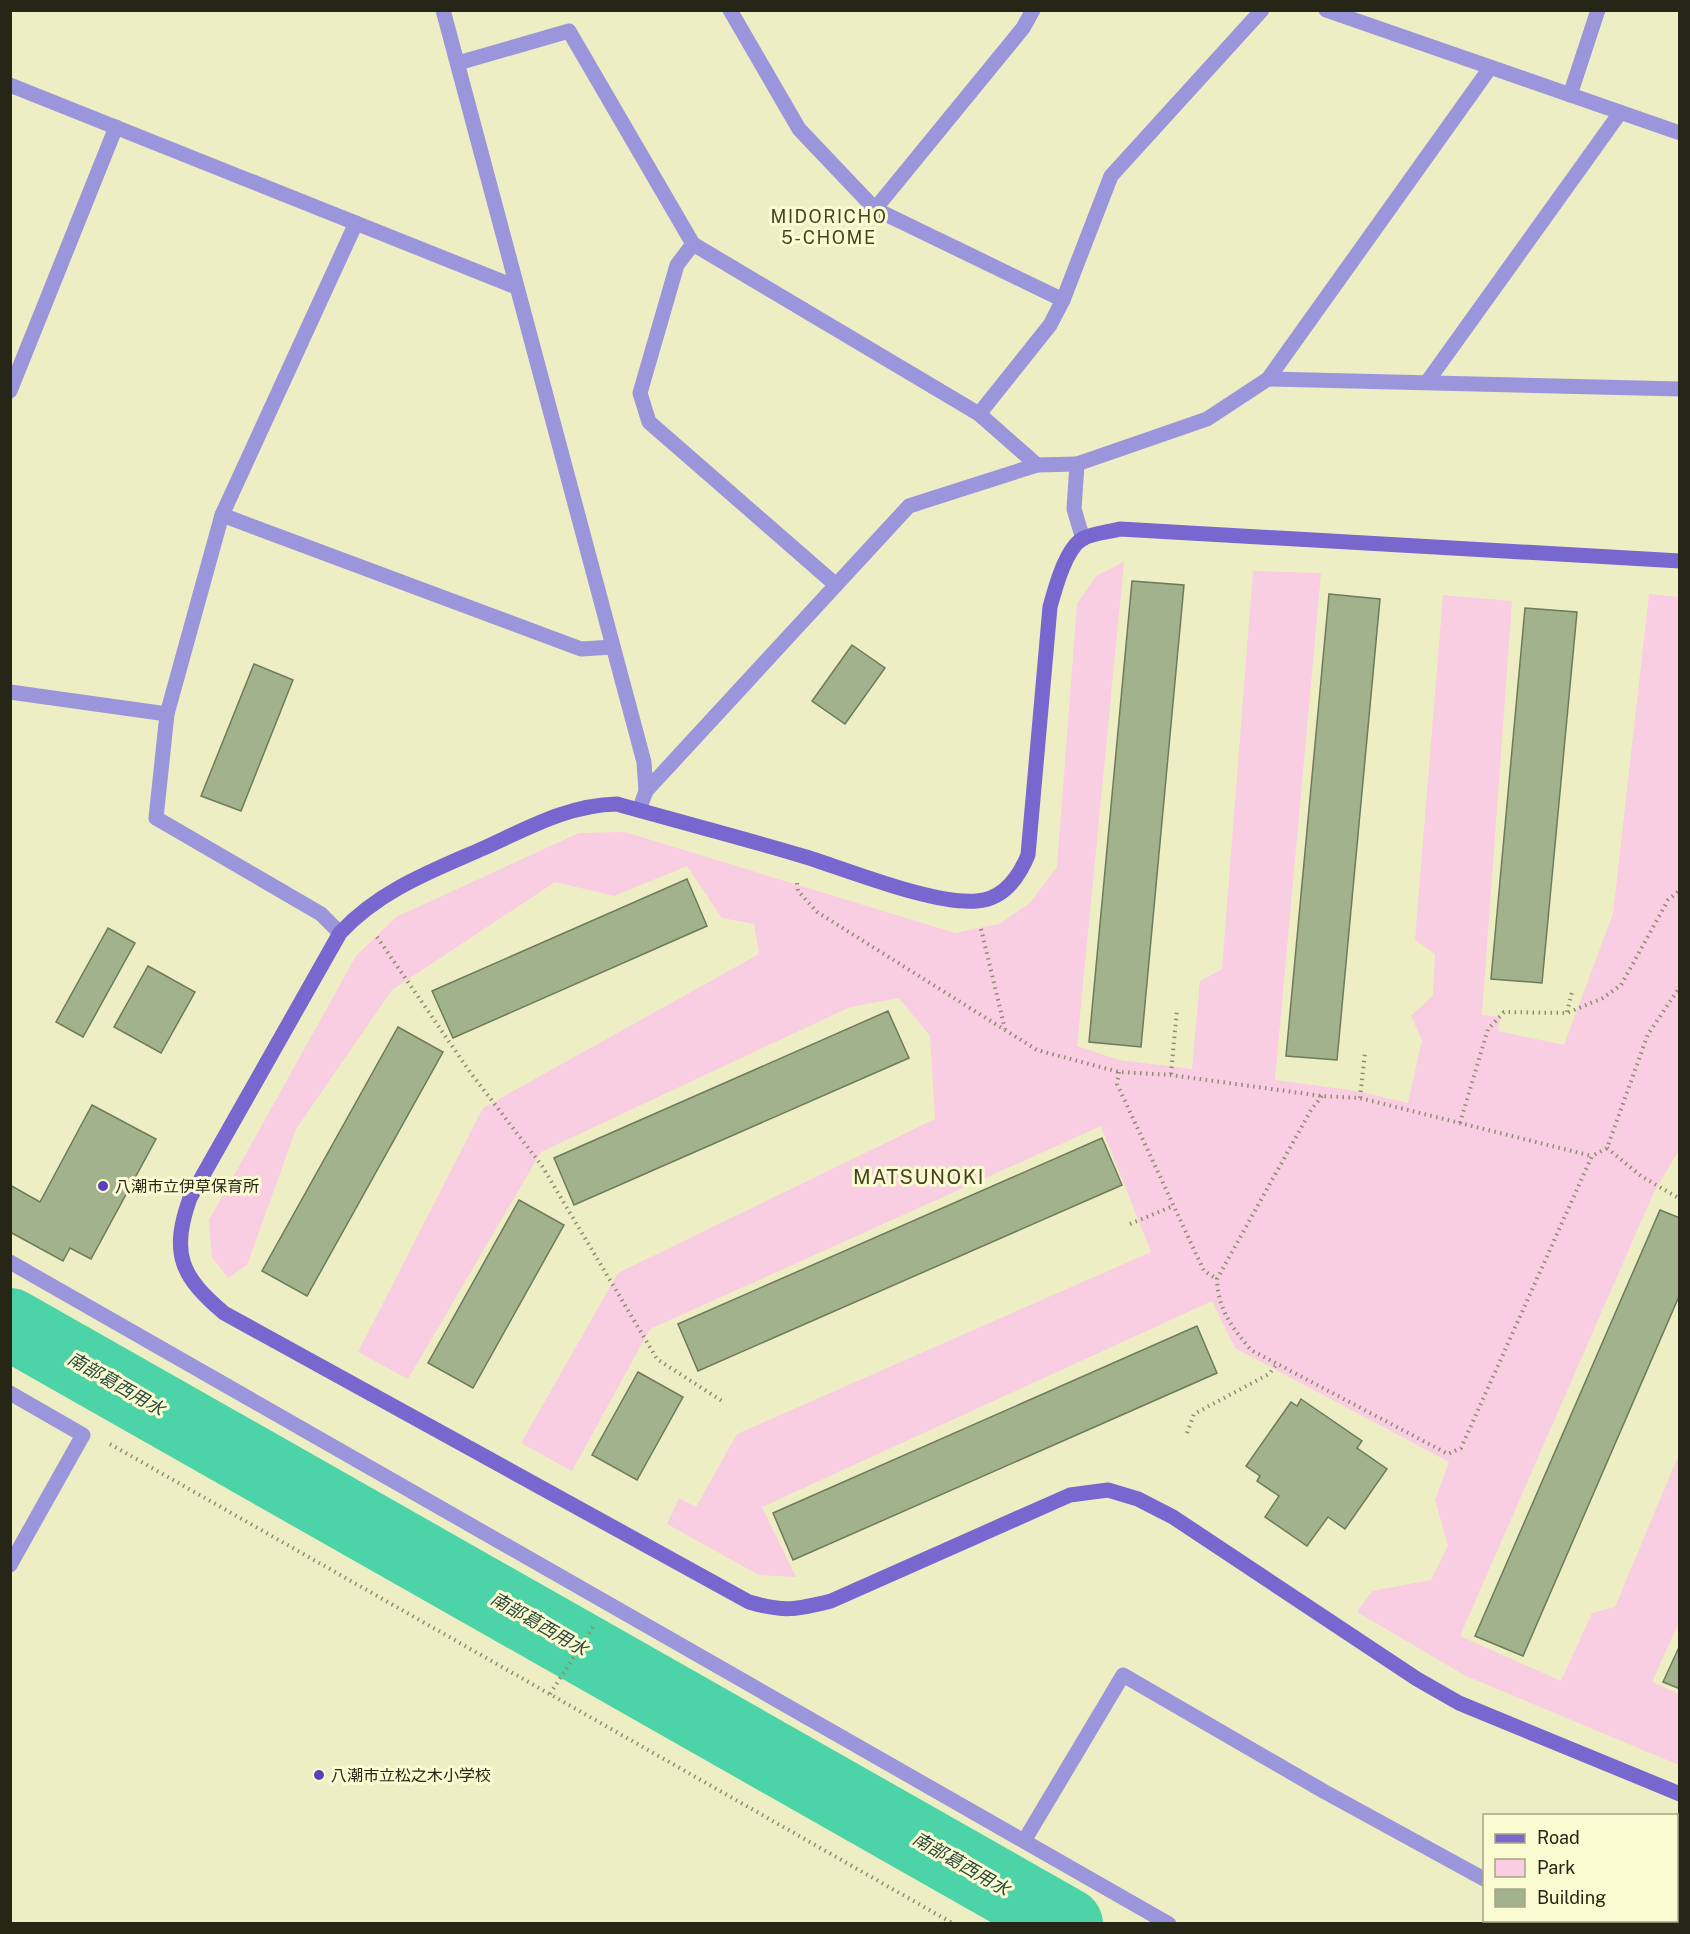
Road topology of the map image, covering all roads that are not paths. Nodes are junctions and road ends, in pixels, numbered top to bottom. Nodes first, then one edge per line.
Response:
1 (443, 10) edge
2 (730, 10) edge
3 (1033, 10) edge
4 (1262, 10) edge
5 (1326, 10) edge
6 (1598, 10) edge
7 (458, 63) junction
8 (1490, 68) junction
9 (10, 85) edge
10 (1570, 95) junction
11 (1620, 113) junction
12 (116, 127) junction
13 (1680, 133) edge
14 (875, 209) junction
15 (356, 223) junction
16 (693, 244) junction
17 (516, 287) junction
18 (1064, 300) junction
19 (1268, 379) junction
20 (1427, 382) junction
21 (1680, 389) edge
22 (10, 392) edge
23 (978, 414) junction
24 (1077, 464) junction
25 (1037, 465) junction
26 (222, 515) junction
27 (1083, 539) junction
28 (1680, 561) edge
29 (836, 585) junction
30 (613, 647) junction
31 (10, 692) edge
32 (167, 714) junction
33 (646, 790) junction
34 (639, 810) junction
35 (340, 933) junction
36 (10, 1262) edge
37 (10, 1393) edge
38 (10, 1565) edge
39 (1680, 1794) edge
40 (1024, 1841) junction
41 (1483, 1878) edge
42 (1169, 1923) edge

1 - 7 street
2 - 14 street
3 - 14 street
4 - 18 street
5 - 8 street
6 - 10 street
7 - 16 street
7 - 17 street
8 - 10 street
8 - 19 street
9 - 12 street
10 - 11 street
11 - 13 street
11 - 20 street
12 - 15 street
12 - 22 street
14 - 18 street
15 - 17 street
15 - 26 street
16 - 23 street
16 - 29 street
17 - 30 street
18 - 23 street
19 - 20 street
19 - 24 street
20 - 21 street
23 - 25 street
24 - 25 street
24 - 27 street
25 - 29 street
26 - 30 street
26 - 32 street
27 - 28 street
27 - 34 street
29 - 33 street
30 - 33 street
31 - 32 street
32 - 35 street
33 - 34 street
34 - 35 street
35 - 39 street
36 - 40 street
37 - 38 street
40 - 41 street
40 - 42 street

